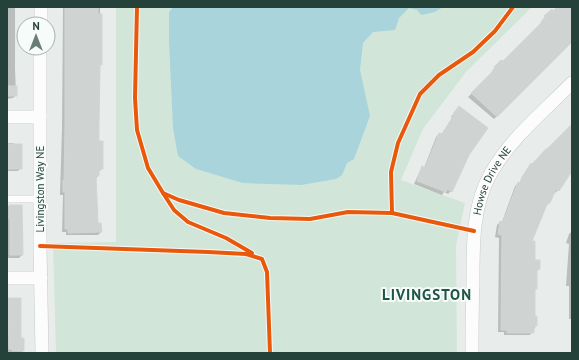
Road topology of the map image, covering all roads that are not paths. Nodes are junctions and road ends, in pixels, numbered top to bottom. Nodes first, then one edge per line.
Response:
1 (40, 56) edge
2 (572, 83) edge
3 (7, 117) edge
4 (40, 117) junction
5 (7, 199) edge
6 (40, 199) junction
7 (7, 278) edge
8 (41, 278) junction
9 (42, 353) edge
10 (472, 353) edge

1 - 4 street, Livingston Way NE
2 - 10 street, Howse Drive NE
3 - 4 street
4 - 6 street, Livingston Way NE
5 - 6 lane
6 - 8 street, Livingston Way NE
7 - 8 street
8 - 9 street, Livingston Way NE

